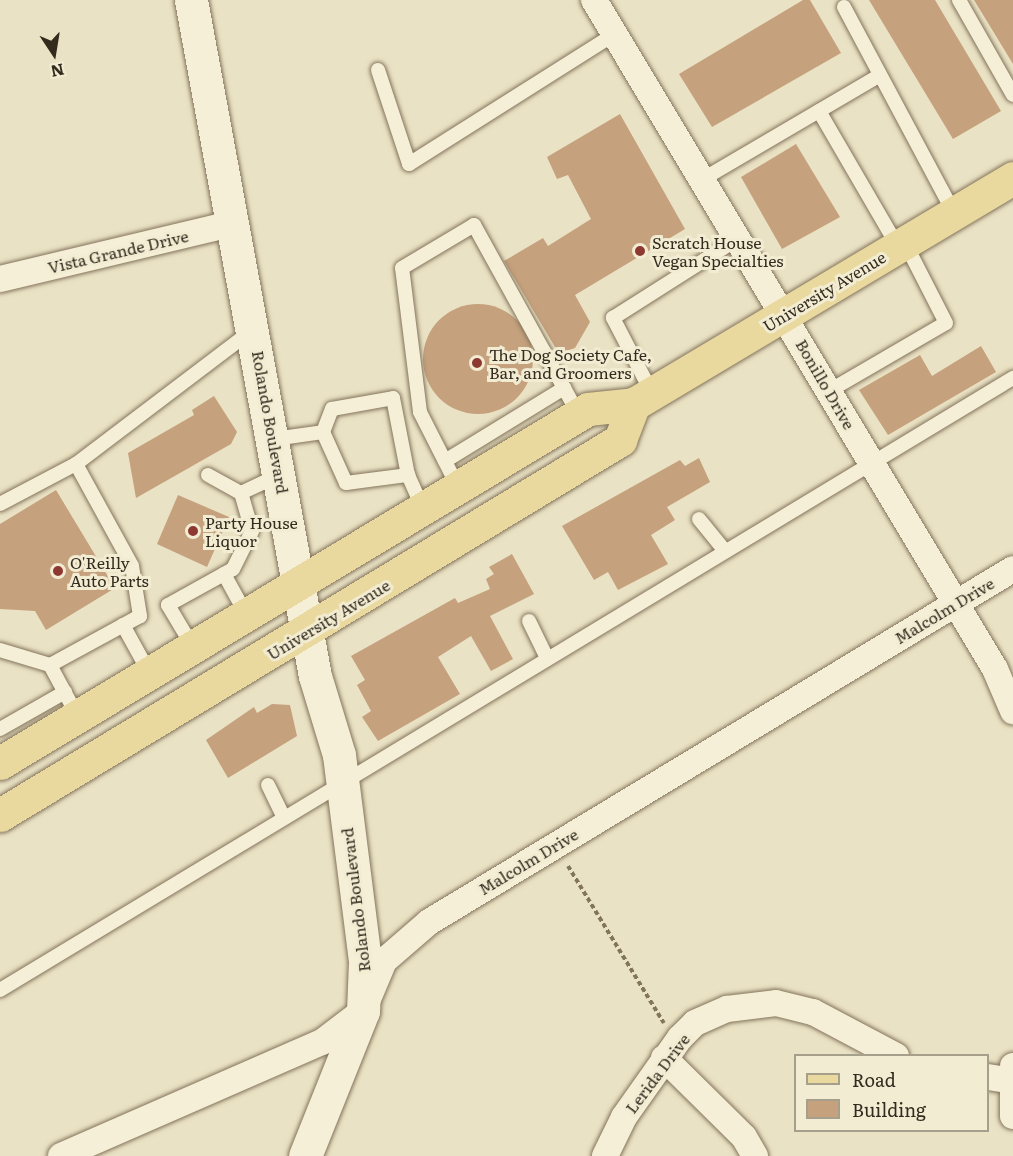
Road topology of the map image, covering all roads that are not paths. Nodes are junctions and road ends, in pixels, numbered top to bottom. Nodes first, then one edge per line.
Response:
1 (191, 0) edge
2 (594, 0) edge
3 (959, 0) edge
4 (844, 7) dead end
5 (615, 34) junction
6 (378, 70) dead end
7 (880, 75) junction
8 (1013, 95) edge
9 (819, 111) junction
10 (1013, 178) edge
11 (703, 179) junction
12 (954, 213) junction
13 (235, 223) junction
14 (739, 238) junction
15 (901, 245) junction
16 (0, 279) edge
17 (786, 314) junction
18 (254, 329) junction
19 (1013, 378) edge
20 (830, 391) junction
21 (643, 398) junction
22 (571, 402) junction
23 (323, 432) junction
24 (274, 439) junction
25 (871, 463) junction
26 (76, 464) junction
27 (208, 474) dead end
28 (281, 474) junction
29 (451, 474) junction
30 (408, 476) junction
31 (241, 493) junction
32 (0, 504) edge
33 (423, 508) junction
34 (699, 519) dead end
35 (725, 551) junction
36 (1013, 569) edge
37 (224, 574) junction
38 (300, 582) junction
39 (953, 605) junction
40 (246, 614) junction
41 (529, 621) dead end
42 (123, 625) junction
43 (308, 632) junction
44 (193, 647) junction
45 (3, 654) edge
46 (547, 658) junction
47 (50, 665) junction
48 (150, 674) junction
49 (71, 705) junction
50 (1013, 711) edge
51 (0, 729) edge
52 (0, 763) edge
53 (268, 785) dead end
54 (341, 786) junction
55 (0, 815) edge
56 (283, 816) junction
57 (0, 990) edge
58 (363, 1011) junction
59 (670, 1051) junction
60 (892, 1054) edge
61 (1004, 1074) edge
62 (1013, 1116) edge
63 (61, 1156) edge
64 (304, 1156) edge
65 (605, 1156) edge
66 (755, 1156) edge

1 - 13 street, Rolando Boulevard
2 - 5 street, Bonillo Drive
3 - 8 lane
4 - 7 lane
5 - 6 lane
5 - 11 street, Bonillo Drive
7 - 9 lane
7 - 12 lane
9 - 11 lane
9 - 15 lane
10 - 12 main road, University Avenue
11 - 14 street, Bonillo Drive
12 - 15 main road, University Avenue
13 - 16 street, Vista Grande Drive
13 - 18 street, Rolando Boulevard
14 - 17 street, Bonillo Drive
14 - 21 lane
15 - 17 main road, University Avenue
15 - 20 lane
17 - 20 street, Bonillo Drive
17 - 21 main road, University Avenue
18 - 24 street, Rolando Boulevard
18 - 26 lane
19 - 25 lane
20 - 25 street, Bonillo Drive
21 - 22 main road, University Avenue
21 - 43 main road, University Avenue
22 - 29 main road, University Avenue
22 - 29 lane
23 - 24 lane
23 - 30 lane
23 - 30 lane
24 - 28 street, Rolando Boulevard
25 - 35 lane
25 - 39 street, Bonillo Drive
26 - 32 lane
26 - 42 lane
27 - 31 lane
28 - 31 lane
28 - 38 street, Rolando Boulevard
29 - 33 main road, University Avenue
30 - 33 lane
31 - 37 lane
33 - 38 main road, University Avenue
34 - 35 lane
35 - 46 lane
36 - 39 street, Malcolm Drive
37 - 40 lane
37 - 44 lane
38 - 40 main road, University Avenue
38 - 43 street, Rolando Boulevard
39 - 50 street, Bonillo Drive
39 - 58 street, Malcolm Drive
40 - 44 main road, University Avenue
41 - 46 lane
42 - 47 lane
42 - 48 lane
43 - 54 street, Rolando Boulevard
43 - 55 main road, University Avenue
44 - 48 main road, University Avenue
45 - 47 lane
46 - 54 lane
47 - 49 lane
48 - 49 main road, University Avenue
49 - 51 lane
49 - 52 main road, University Avenue
53 - 56 lane
54 - 56 lane
54 - 58 street, Rolando Boulevard
56 - 57 lane
58 - 63 street
58 - 64 street, Rolando Boulevard
59 - 60 street, Lerida Drive
59 - 65 street, Lerida Drive
59 - 66 street
61 - 62 street

